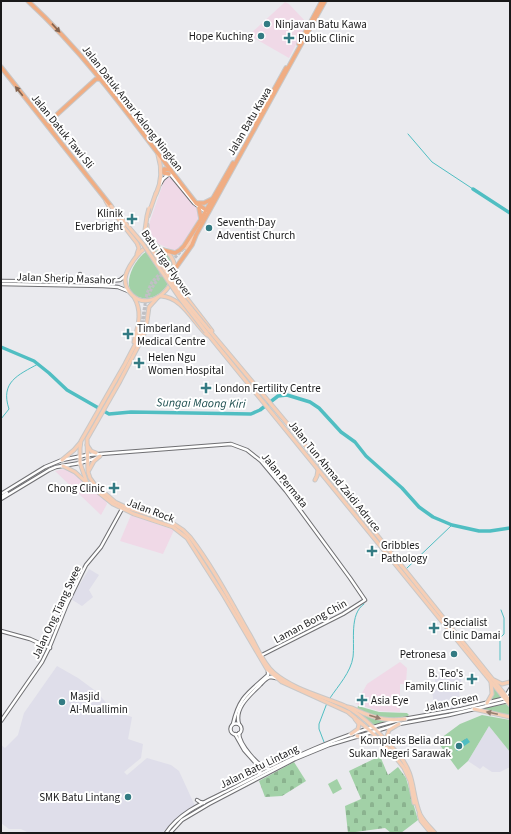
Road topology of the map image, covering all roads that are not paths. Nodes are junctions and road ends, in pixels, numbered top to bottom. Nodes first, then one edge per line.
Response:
1 (28, 1) edge
2 (322, 1) edge
3 (325, 1) edge
4 (1, 67) edge
5 (95, 72) junction
6 (102, 79) junction
7 (42, 118) junction
8 (53, 132) junction
9 (158, 153) junction
10 (170, 172) junction
11 (159, 186) junction
12 (156, 193) junction
13 (105, 198) junction
14 (213, 198) junction
15 (196, 203) junction
16 (111, 206) joint
17 (199, 208) junction
18 (207, 212) junction
19 (200, 221) junction
20 (196, 235) junction
21 (161, 249) junction
22 (136, 258) junction
23 (175, 270) junction
24 (80, 274) dead end
25 (127, 274) junction
26 (1, 282) edge
27 (22, 282) junction
28 (77, 282) junction
29 (36, 284) junction
30 (131, 294) junction
31 (159, 296) junction
32 (208, 331) junction
33 (213, 337) junction
34 (134, 346) junction
35 (136, 351) junction
36 (103, 407) junction
37 (273, 410) junction
38 (81, 441) junction
39 (86, 444) junction
40 (96, 453) junction
41 (104, 454) junction
42 (87, 455) junction
43 (79, 456) junction
44 (100, 456) junction
45 (62, 460) junction
46 (87, 461) junction
47 (80, 463) junction
48 (63, 466) junction
49 (317, 469) junction
50 (88, 472) junction
51 (324, 478) junction
52 (87, 483) junction
53 (1, 496) edge
54 (122, 509) junction
55 (404, 573) junction
56 (421, 592) junction
57 (365, 600) joint
58 (438, 618) junction
59 (1, 631) edge
60 (50, 648) junction
61 (262, 655) junction
62 (268, 670) junction
63 (276, 678) junction
64 (491, 680) junction
65 (510, 682) edge
66 (510, 689) edge
67 (508, 699) edge
68 (328, 702) junction
69 (487, 703) junction
70 (510, 705) edge
71 (346, 707) junction
72 (474, 709) junction
73 (352, 715) junction
74 (510, 716) edge
75 (405, 719) junction
76 (1, 721) edge
77 (233, 724) junction
78 (238, 724) junction
79 (399, 724) junction
80 (372, 727) junction
81 (367, 728) junction
82 (376, 730) junction
83 (371, 732) junction
84 (239, 733) junction
85 (235, 734) junction
86 (351, 734) junction
87 (357, 736) junction
88 (379, 739) junction
89 (390, 746) junction
90 (269, 769) junction
91 (259, 774) junction
92 (197, 800) dead end
93 (205, 804) junction
94 (199, 806) junction
95 (192, 814) junction
96 (166, 833) edge
97 (170, 833) edge
98 (431, 833) edge
99 (436, 833) edge

1 -> 5 highway, Jalan Datuk Amar Kalong Ningkan
2 - 14 highway, Jalan Batu Kawa
3 - 18 highway, Jalan Batu Kawa
7 -> 4 highway, Jalan Datuk Tawi Sli
5 - 6 highway, Jalan Datuk Amar Kalong Ningkan
5 - 7 highway
6 - 8 highway
6 - 9 highway, Jalan Datuk Amar Kalong Ningkan
7 - 8 highway, Jalan Datuk Tawi Sli
8 - 13 highway, Jalan Datuk Tawi Sli
9 - 10 highway, Jalan Datuk Amar Kalong Ningkan
9 - 11 main road
10 - 11 main road
10 - 15 highway, Jalan Datuk Amar Kalong Ningkan
10 - 17 main road
11 - 12 main road
12 - 21 main road
12 - 32 main road, Batu Tiga Flyover, bridge
13 - 16 highway, Jalan Datuk Tawi Sli
13 - 22 main road
14 - 15 highway
14 - 18 highway, Jalan Batu Kawa
15 - 18 highway, Jalan Datuk Amar Kalong Ningkan
16 - 32 main road, Batu Tiga Flyover, bridge
17 - 18 main road
17 - 19 highway
18 - 19 highway, Jalan Batu Kawa
18 - 20 highway, Jalan Batu Kawa
19 - 20 main road, Jalan Batu Kawa
19 - 21 highway
20 - 23 highway
21 - 22 main road
21 - 23 main road
22 - 25 main road
23 - 31 main road
23 - 33 main road
24 - 28 main road
25 - 28 main road, Jalan Sherip Masahor
25 - 30 main road
26 - 27 main road, Jalan Sherip Masahor
26 - 29 main road, Jalan Sherip Masahor
27 - 28 main road, Jalan Sherip Masahor
27 - 29 main road
29 - 30 main road, Jalan Sherip Masahor
30 - 31 main road
30 - 34 main road
31 - 33 main road
31 - 35 main road, Jalan Rock
32 - 33 main road, Jalan Tun Ahmad Zaidi Adruce
33 - 37 main road, Jalan Tun Ahmad Zaidi Adruce
34 - 35 main road, Jalan Rock
34 - 36 main road, Jalan Rock
35 - 36 main road, Jalan Rock
36 - 38 main road, Jalan Rock
36 - 39 main road, Jalan Rock
37 - 49 main road, Jalan Tun Ahmad Zaidi Adruce
37 - 55 main road, Jalan Tun Ahmad Zaidi Adruce
38 - 43 main road, Jalan Rock
38 - 45 main road
39 - 40 main road
39 - 42 main road, Jalan Rock
40 - 41 main road
40 - 42 main road
41 - 44 main road
41 - 57 main road, Jalan Permata
42 - 43 main road
42 - 46 main road, Jalan Rock
43 - 45 main road
43 - 47 main road, Jalan Rock
44 - 46 main road
44 - 50 main road
45 - 53 main road
46 - 47 main road
46 - 50 main road, Jalan Rock
47 - 48 main road
47 - 52 main road, Jalan Rock
48 - 52 main road
48 - 53 main road
49 - 51 main road, Jalan Tun Ahmad Zaidi Adruce
49 - 51 main road
50 - 61 main road, Jalan Rock
51 - 55 main road, Jalan Tun Ahmad Zaidi Adruce
52 - 54 main road, Jalan Rock
54 - 60 main road, Jalan Ong Tiang Swee
54 - 62 main road, Jalan Rock
55 - 56 main road, Jalan Tun Ahmad Zaidi Adruce
55 - 58 main road, Jalan Tun Ahmad Zaidi Adruce
56 - 58 main road
56 - 64 main road, Jalan Tun Ahmad Zaidi Adruce
57 - 61 main road, Laman Bong Chin
58 - 64 main road, Jalan Tun Ahmad Zaidi Adruce
59 - 60 main road
60 - 76 main road, Jalan Ong Tiang Swee
61 - 68 main road, Jalan Rock
62 - 63 main road, Jalan Rock
62 - 77 main road
63 - 68 main road, Jalan Rock
63 - 78 main road
64 - 65 main road
64 - 67 main road, Jalan Tun Ahmad Zaidi Adruce
64 - 69 main road
66 - 67 main road
67 - 69 main road, Jalan Green
67 - 70 main road, Jalan Tun Ahmad Zaidi Adruce
67 - 72 main road, Jalan Green
68 - 71 main road, Jalan Rock
68 - 73 main road, Jalan Rock
69 - 75 main road, Jalan Green
71 -> 75 main road
71 - 80 main road, Jalan Rock
74 -> 72 main road
72 - 79 main road, Jalan Green
73 - 81 main road, Jalan Rock
73 - 86 main road
75 - 80 main road, Jalan Green
77 - 78 main road
77 - 85 main road
78 - 84 main road
79 - 82 main road, Jalan Green
79 - 89 main road
80 - 81 main road, Jalan Green
80 - 82 main road, Jalan Rock
81 - 83 main road, Jalan Rock
81 - 86 main road, Jalan Batu Lintang
82 - 83 main road, Jalan Green
82 - 89 main road, Jalan Rock
83 - 87 main road, Jalan Batu Lintang
83 - 88 main road, Jalan Rock
84 - 85 main road
84 - 90 main road
85 - 91 main road
86 - 90 main road, Jalan Batu Lintang
87 - 88 main road
87 - 93 main road, Jalan Batu Lintang
88 - 98 main road, Jalan Rock
89 - 99 main road, Jalan Rock
90 - 91 main road, Jalan Batu Lintang
91 - 93 main road, Jalan Batu Lintang
92 - 93 main road
93 - 94 main road, Jalan Batu Lintang
93 - 95 main road, Jalan Batu Lintang
94 - 95 main road
94 - 96 main road, Jalan Batu Lintang
95 - 97 main road, Jalan Batu Lintang

